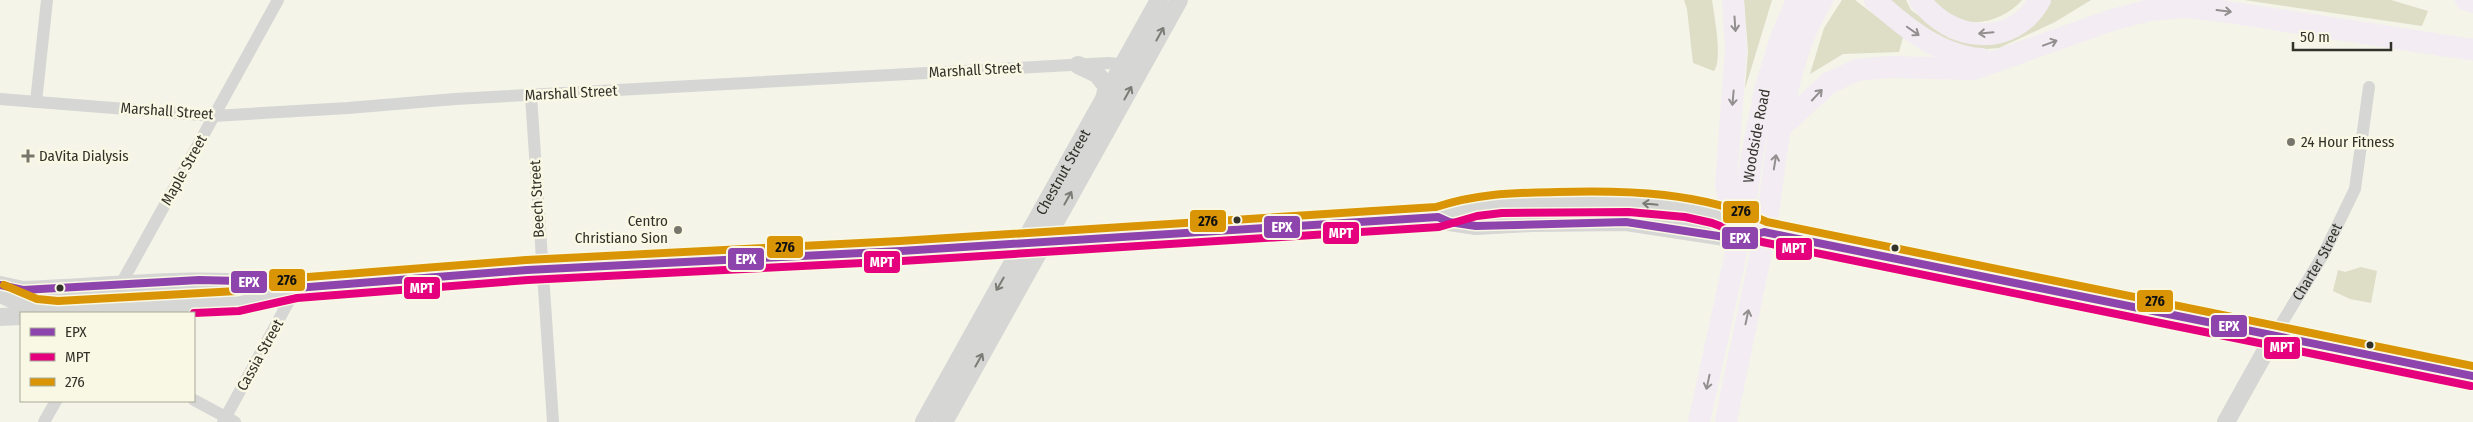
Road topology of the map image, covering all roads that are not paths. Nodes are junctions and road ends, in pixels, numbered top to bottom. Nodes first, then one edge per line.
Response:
1 (47, 0) edge
2 (278, 0) edge
3 (1159, 0) edge
4 (1179, 0) edge
5 (1732, 0) edge
6 (1797, 0) edge
7 (1822, 0) edge
8 (1875, 0) edge
9 (1920, 0) edge
10 (2040, 0) edge
11 (2466, 0) edge
12 (2473, 2) edge
13 (2473, 50) edge
14 (2004, 60) junction
15 (1123, 63) junction
16 (1078, 65) junction
17 (1141, 68) junction
18 (2369, 87) dead end
19 (1106, 95) junction
20 (531, 96) junction
21 (0, 99) edge
22 (36, 102) junction
23 (214, 116) junction
24 (1781, 127) junction
25 (1738, 226) junction
26 (1764, 232) junction
27 (1044, 240) junction
28 (1024, 242) junction
29 (542, 270) junction
30 (0, 285) edge
31 (121, 285) junction
32 (296, 288) junction
33 (43, 290) junction
34 (9, 304) edge
35 (106, 310) edge
36 (52, 312) edge
37 (0, 317) edge
38 (2274, 336) junction
39 (2473, 376) edge
40 (195, 401) edge
41 (55, 402) edge
42 (228, 420) edge
43 (44, 422) edge
44 (553, 422) edge
45 (924, 422) edge
46 (944, 422) edge
47 (1699, 422) edge
48 (1726, 422) edge
49 (2226, 422) edge

1 - 22 street
2 - 23 street, Maple Street
3 - 15 street, Chestnut Street
17 -> 4 street, Chestnut Street
5 -> 25 highway
6 - 25 highway, Woodside Road
7 - 24 highway, Woodside Road
8 -> 14 highway
10 -> 9 highway
11 - 12 highway
14 -> 13 highway
24 -> 14 highway
15 - 16 street, Marshall Street
15 - 17 street, Marshall Street
15 - 19 street, Chestnut Street
16 - 19 street
16 - 20 street, Marshall Street
27 -> 17 street, Chestnut Street
18 - 38 street, Charter Street
19 - 28 street, Chestnut Street
20 - 23 street, Marshall Street
20 - 29 street, Beech Street
21 - 22 street, Marshall Street
22 - 23 street, Marshall Street
23 - 31 street, Maple Street
26 -> 24 highway, Woodside Road
25 - 26 street
25 - 27 street
25 -> 47 highway, Woodside Road
26 - 38 street
48 -> 26 highway, Woodside Road
27 - 28 street
46 -> 27 street, Chestnut Street
28 - 29 street
28 -> 45 street, Chestnut Street
29 - 32 street
29 - 44 street, Beech Street
30 - 33 street
31 - 32 street
31 - 33 street
31 - 35 street, Maple Street
32 - 35 street
32 - 42 street, Cassia Street
33 - 34 street
34 - 36 street
34 - 37 street
35 - 36 street
38 - 39 street
38 - 49 street, Charter Street
40 - 42 street
41 - 43 street

